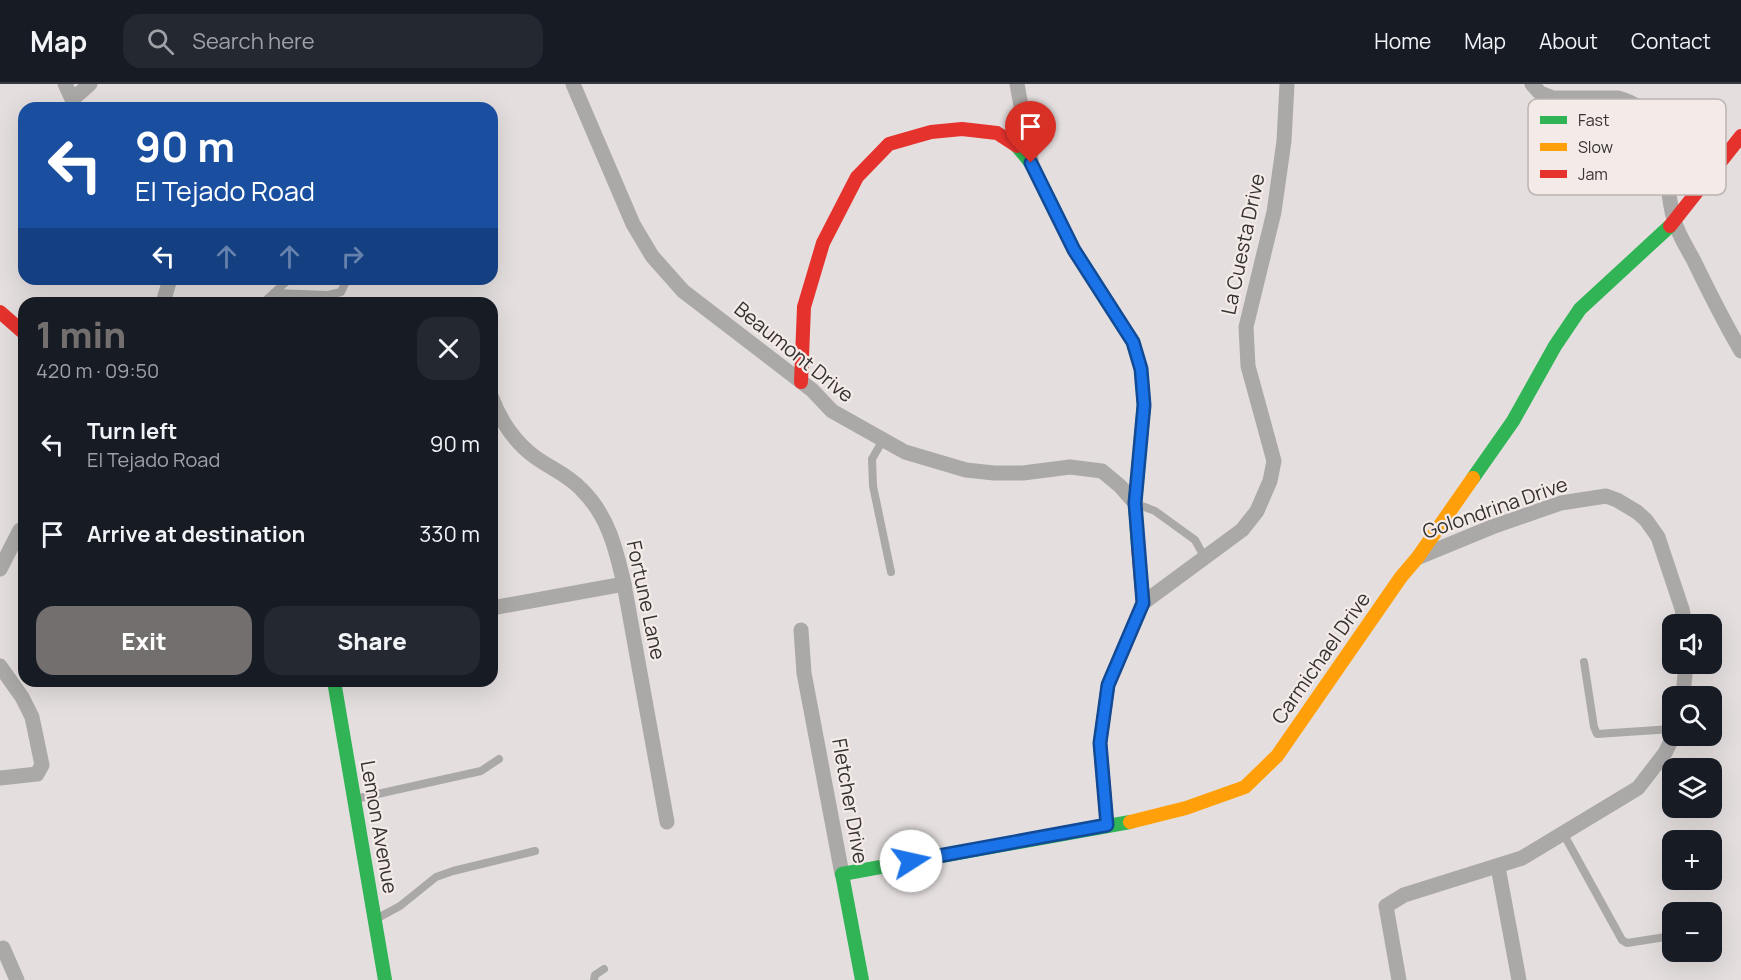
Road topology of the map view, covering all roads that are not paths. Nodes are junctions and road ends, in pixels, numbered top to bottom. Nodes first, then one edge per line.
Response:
1 (65, 84) edge
2 (90, 84) edge
3 (573, 84) edge
4 (1017, 84) edge
5 (1287, 84) edge
6 (1532, 84) edge
7 (1622, 99) edge
8 (74, 102) edge
9 (76, 102) edge
10 (1741, 136) edge
11 (1726, 155) edge
12 (1031, 163) junction
13 (1669, 195) edge
14 (1695, 195) edge
15 (1674, 222) junction
16 (283, 285) edge
17 (346, 285) edge
18 (274, 293) junction
19 (270, 297) edge
20 (0, 312) edge
21 (18, 328) edge
22 (1741, 351) edge
23 (801, 382) junction
24 (498, 412) edge
25 (883, 440) junction
26 (1135, 503) junction
27 (18, 536) edge
28 (1418, 557) junction
29 (1205, 558) junction
30 (0, 569) edge
31 (891, 572) dead end
32 (624, 584) junction
33 (1143, 603) junction
34 (498, 607) edge
35 (1683, 614) edge
36 (801, 630) dead end
37 (1584, 662) dead end
38 (0, 666) edge
39 (335, 687) edge
40 (1662, 730) edge
41 (1668, 746) edge
42 (499, 759) dead end
43 (0, 778) edge
44 (354, 799) junction
45 (667, 822) dead end
46 (1107, 825) junction
47 (1563, 833) junction
48 (535, 851) dead end
49 (1498, 867) junction
50 (842, 874) junction
51 (374, 919) junction
52 (1662, 938) edge
53 (2, 944) edge
54 (603, 969) dead end
55 (17, 980) edge
56 (385, 980) edge
57 (594, 980) edge
58 (862, 980) edge
59 (1399, 980) edge
60 (1519, 980) edge

1 - 8 street
2 - 9 street
3 - 23 street, Beaumont Drive
4 - 12 street
5 - 29 street, La Cuesta Drive
6 - 7 street
10 - 11 street, Carmichael Drive
12 - 23 street
12 - 26 street
13 - 15 street
14 - 15 street, Carmichael Drive
15 - 22 street
15 - 28 street, Carmichael Drive
16 - 18 lane
17 - 18 lane
18 - 19 lane
20 - 21 street
23 - 25 street, Beaumont Drive
24 - 32 street, Fortune Lane
25 - 26 street, Beaumont Drive
25 - 31 lane
26 - 29 lane
26 - 33 street
27 - 30 street
28 - 35 street, Golondrina Drive
28 - 46 street, Carmichael Drive
29 - 33 street, La Cuesta Drive
32 - 34 street
32 - 45 street, Fortune Lane
33 - 46 street
36 - 50 street, Fletcher Drive
37 - 40 lane
38 - 43 street
39 - 44 street, Lemon Avenue
41 - 47 street
42 - 44 lane
44 - 51 street, Lemon Avenue
46 - 50 street, Carmichael Drive
47 - 49 street
47 - 52 lane
48 - 51 lane
49 - 59 street
49 - 60 street
50 - 58 street, Fletcher Drive
51 - 56 street, Lemon Avenue
53 - 55 street
54 - 57 lane

